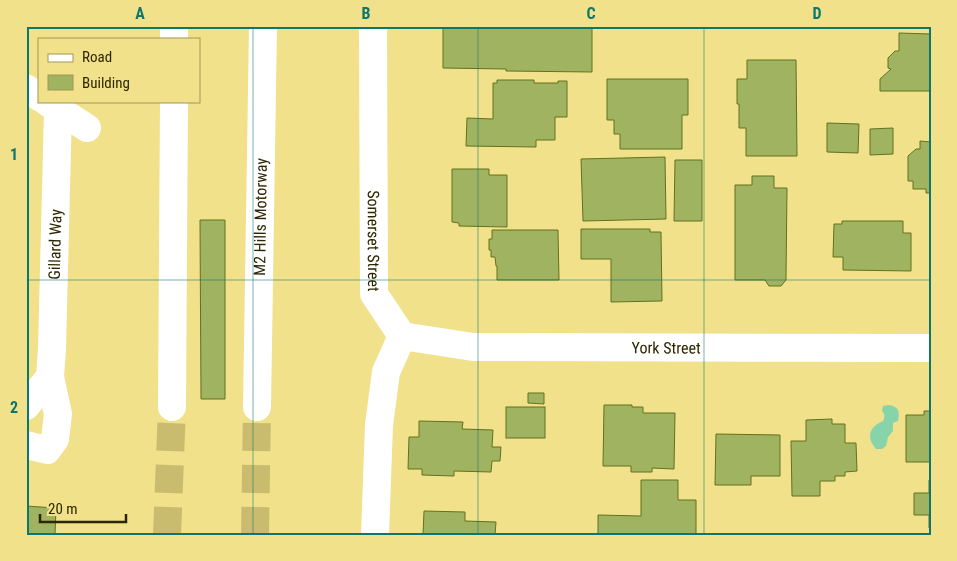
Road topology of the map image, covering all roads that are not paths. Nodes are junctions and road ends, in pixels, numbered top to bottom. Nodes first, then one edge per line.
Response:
1 (263, 26) edge
2 (373, 26) edge
3 (26, 88) edge
4 (38, 97) edge
5 (174, 102) edge
6 (47, 103) edge
7 (86, 128) dead end
8 (402, 336) junction
9 (931, 348) edge
10 (50, 377) junction
11 (26, 406) edge
12 (172, 407) tunnel mouth
13 (257, 407) tunnel mouth
14 (26, 445) edge
15 (375, 535) edge

1 - 13 main road, M2 Hills Motorway
2 - 8 main road, Somerset Street
3 - 4 main road
5 - 12 main road
6 - 7 main road
6 - 10 main road, Gillard Way
8 - 9 main road, York Street
8 - 15 main road
10 - 11 main road
10 - 14 main road, Gillard Way

